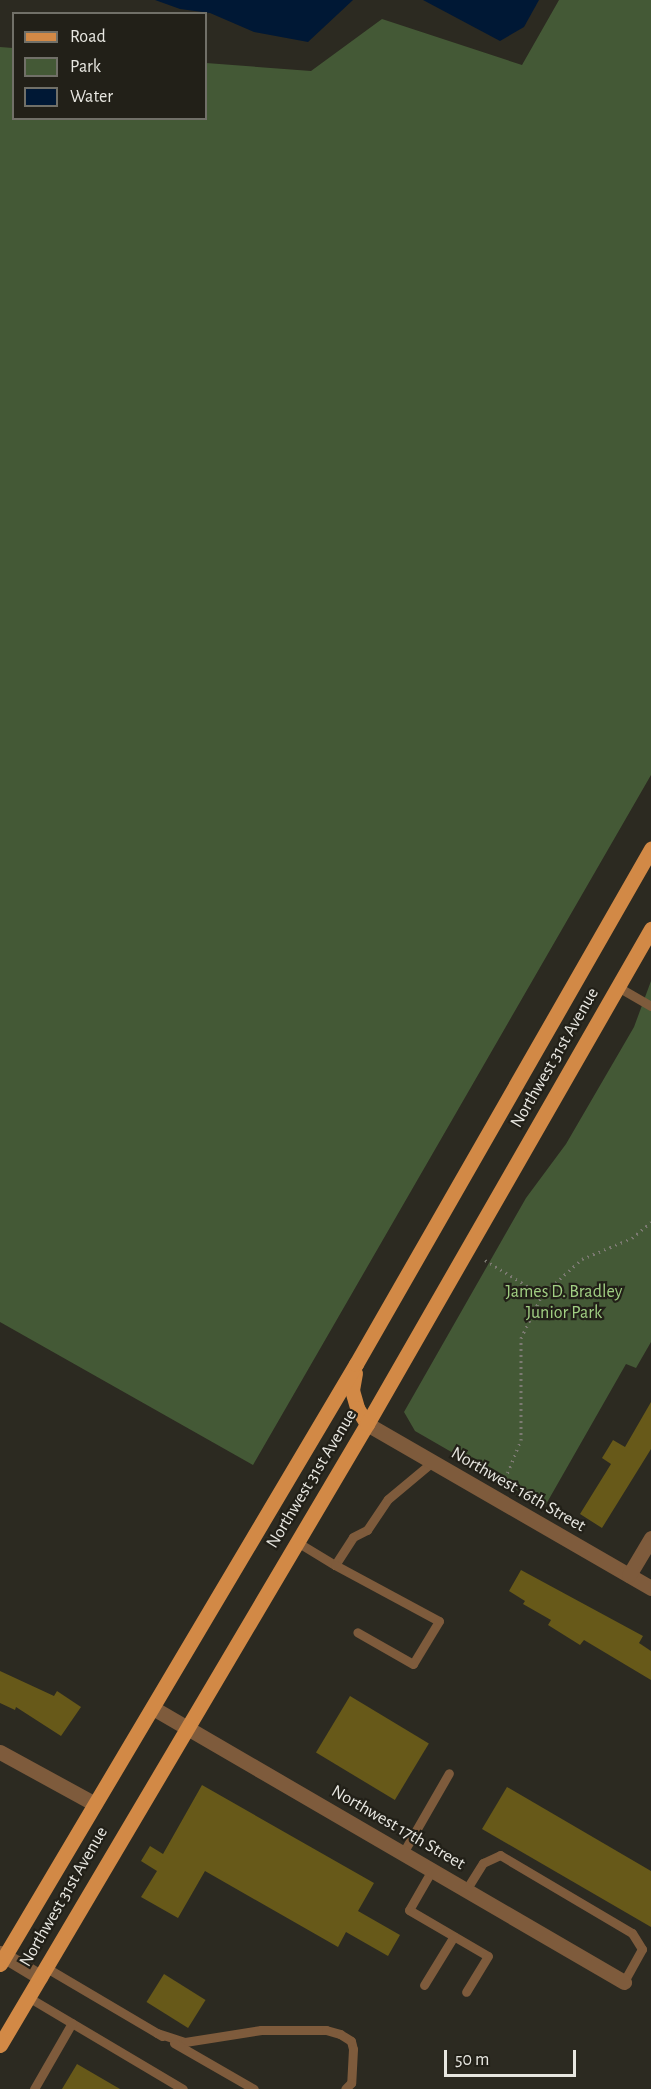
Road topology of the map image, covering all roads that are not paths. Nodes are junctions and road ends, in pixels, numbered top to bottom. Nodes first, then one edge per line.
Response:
1 (651, 849) edge
2 (651, 929) edge
3 (618, 987) junction
4 (651, 1006) edge
5 (356, 1364) junction
6 (367, 1424) junction
7 (431, 1462) junction
8 (651, 1538) edge
9 (297, 1542) junction
10 (335, 1565) junction
11 (629, 1575) junction
12 (651, 1588) edge
13 (357, 1632) dead end
14 (153, 1708) junction
15 (186, 1728) junction
16 (0, 1752) edge
17 (449, 1773) dead end
18 (95, 1804) junction
19 (403, 1853) junction
20 (432, 1870) junction
21 (466, 1890) junction
22 (454, 1936) junction
23 (1, 1957) edge
24 (43, 1972) junction
25 (624, 1982) joint
26 (424, 1985) dead end
27 (466, 1992) dead end
28 (28, 1997) junction
29 (72, 2023) junction
30 (157, 2034) junction
31 (0, 2045) edge
32 (34, 2089) edge
33 (183, 2089) edge
34 (254, 2089) edge
35 (345, 2089) edge

1 - 5 main road, Northwest 31st Avenue
2 - 3 main road, Northwest 31st Avenue
3 - 4 lane
3 - 6 main road, Northwest 31st Avenue
5 - 6 main road
5 - 14 main road, Northwest 31st Avenue
6 - 7 street, Northwest 16th Street
6 - 9 main road, Northwest 31st Avenue
7 - 10 lane
7 - 11 street, Northwest 16th Street
8 - 11 street
9 - 10 lane
9 - 15 main road, Northwest 31st Avenue
10 - 13 lane
11 - 12 street, Northwest 16th Street
14 - 15 street, Northwest 17th Street
14 - 18 main road, Northwest 31st Avenue
15 - 19 street, Northwest 17th Street
15 - 24 main road, Northwest 31st Avenue
16 - 18 street
17 - 19 lane
18 - 23 main road, Northwest 31st Avenue
19 - 20 street, Northwest 17th Street
20 - 21 street, Northwest 17th Street
20 - 22 lane
21 - 25 street, Northwest 17th Street
21 - 25 lane
22 - 26 lane
22 - 27 lane
23 - 24 street
24 - 28 main road, Northwest 31st Avenue
24 - 30 lane
28 - 29 lane
28 - 31 main road, Northwest 31st Avenue
29 - 32 lane
29 - 33 lane
30 - 34 lane
30 - 35 lane

